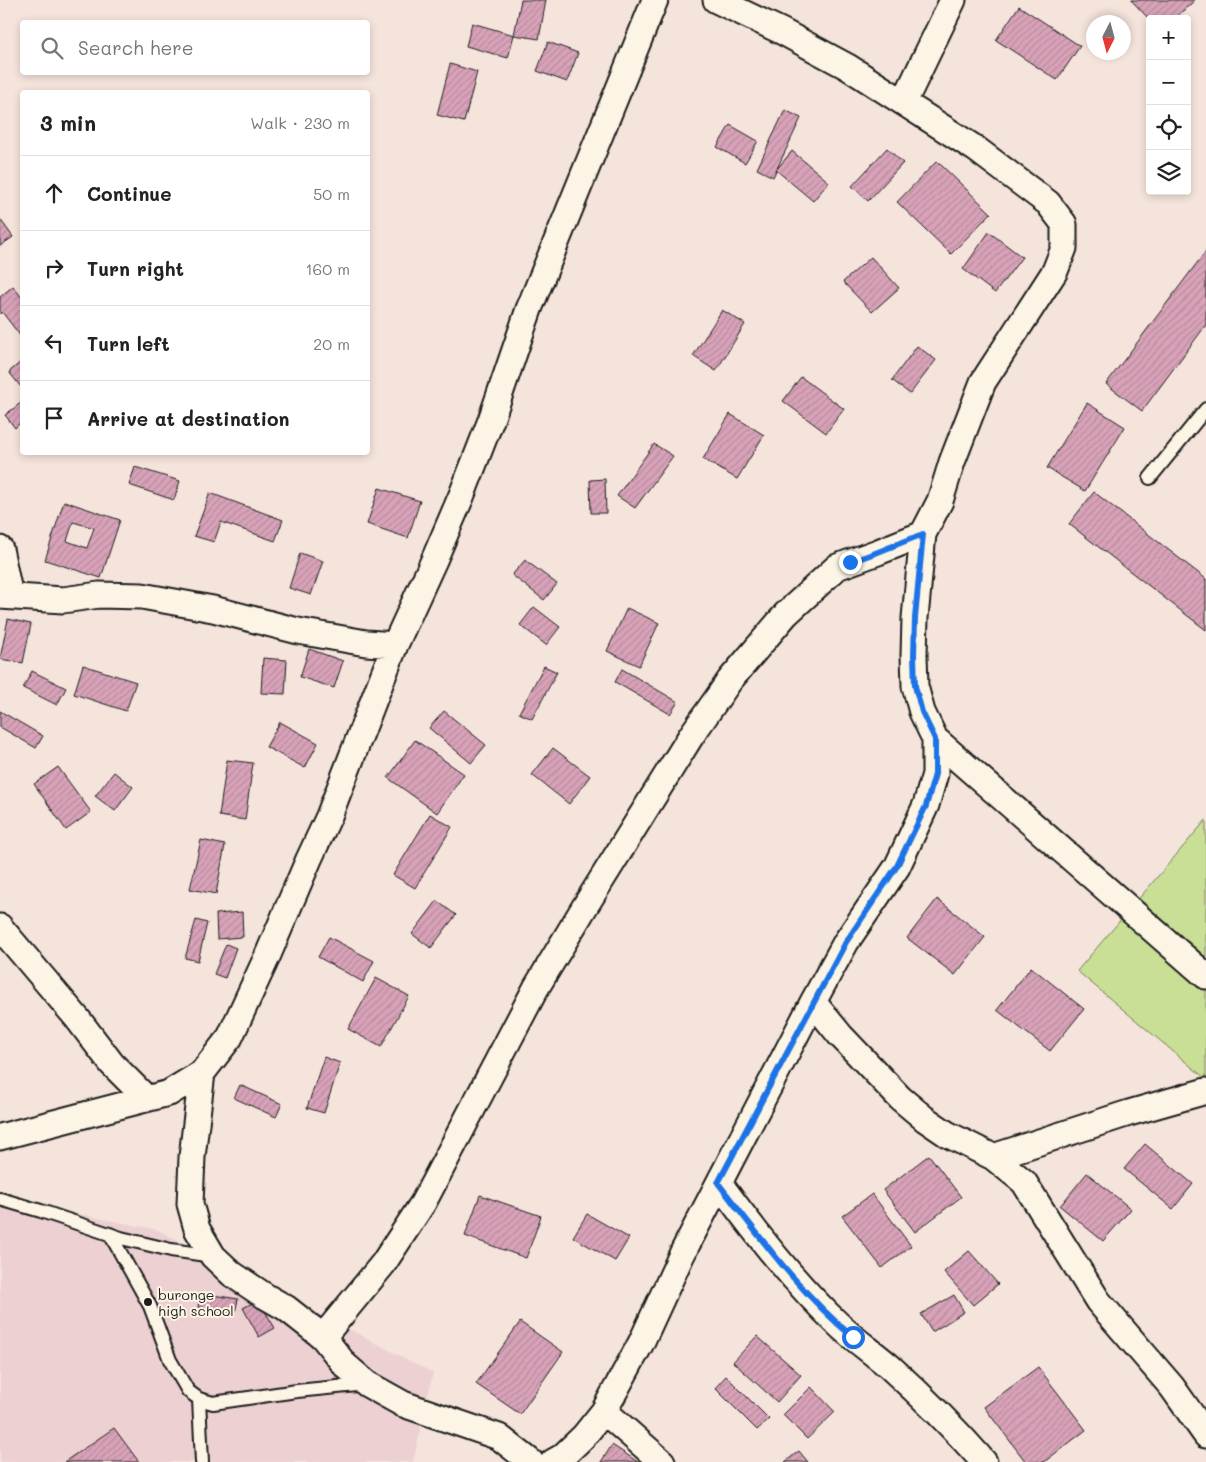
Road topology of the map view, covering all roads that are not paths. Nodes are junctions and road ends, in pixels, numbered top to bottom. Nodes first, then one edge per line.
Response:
1 (655, 0) edge
2 (716, 0) edge
3 (953, 0) edge
4 (904, 102) junction
5 (1206, 409) edge
6 (1150, 478) dead end
7 (923, 534) junction
8 (0, 549) edge
9 (5, 596) edge
10 (395, 645) junction
11 (935, 739) junction
12 (0, 927) edge
13 (1206, 976) edge
14 (813, 1002) junction
15 (202, 1073) junction
16 (1206, 1091) edge
17 (146, 1098) junction
18 (0, 1137) edge
19 (992, 1157) junction
20 (718, 1183) junction
21 (0, 1200) edge
22 (110, 1234) junction
23 (213, 1256) junction
24 (323, 1337) junction
25 (367, 1384) junction
26 (199, 1399) junction
27 (604, 1411) junction
28 (1206, 1434) edge
29 (202, 1462) edge
30 (531, 1462) edge
31 (553, 1462) edge
32 (662, 1462) edge
33 (984, 1462) edge

1 - 10 street
2 - 4 street
3 - 4 street
4 - 7 street
5 - 6 lane
7 - 11 street
7 - 24 street
8 - 9 street
9 - 10 street
10 - 15 street
11 - 13 street
11 - 14 street
12 - 17 street
14 - 19 street
14 - 20 street
15 - 17 street
15 - 23 street
16 - 19 street
17 - 18 street
19 - 28 street
20 - 27 street
20 - 33 street
21 - 22 lane
22 - 23 lane
22 - 26 lane
23 - 24 street
24 - 25 street
25 - 26 lane
25 - 30 street
26 - 29 lane
27 - 31 street
27 - 32 street

